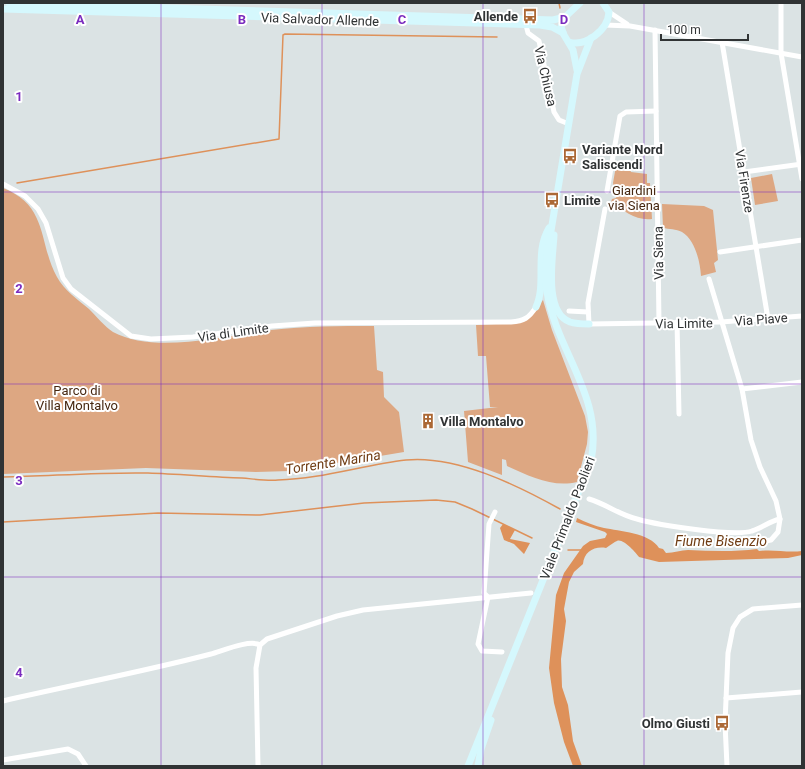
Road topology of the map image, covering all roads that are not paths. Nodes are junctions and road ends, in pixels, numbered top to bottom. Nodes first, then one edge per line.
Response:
1 (10, 3) edge
2 (579, 3) edge
3 (603, 3) edge
4 (780, 3) edge
5 (3, 9) edge
6 (609, 12) junction
7 (565, 16) junction
8 (526, 25) junction
9 (605, 25) junction
10 (630, 26) junction
11 (655, 30) junction
12 (563, 32) junction
13 (591, 38) junction
14 (569, 42) junction
15 (722, 42) junction
16 (781, 53) junction
17 (802, 57) edge
18 (577, 74) junction
19 (656, 111) junction
20 (569, 124) junction
21 (801, 164) edge
22 (744, 172) junction
23 (802, 179) edge
24 (3, 184) edge
25 (607, 191) dead end
26 (605, 209) dead end
27 (552, 222) junction
28 (802, 240) edge
29 (756, 247) junction
30 (720, 252) dead end
31 (709, 279) dead end
32 (536, 307) joint
33 (569, 311) dead end
34 (588, 312) junction
35 (802, 316) edge
36 (768, 319) junction
37 (659, 322) junction
38 (678, 322) junction
39 (721, 322) junction
40 (589, 324) junction
41 (802, 382) edge
42 (742, 389) junction
43 (679, 414) dead end
44 (589, 498) dead end
45 (495, 512) dead end
46 (780, 519) junction
47 (749, 544) dead end
48 (531, 593) dead end
49 (488, 597) junction
50 (802, 605) edge
51 (260, 645) junction
52 (502, 652) dead end
53 (802, 692) edge
54 (496, 698) junction
55 (726, 698) junction
56 (3, 701) edge
57 (3, 760) edge
58 (86, 766) edge
59 (258, 766) edge
60 (468, 766) edge
61 (478, 766) edge
62 (726, 766) edge

1 - 7 main road, Via Salvador Allende
2 - 7 main road
3 - 6 main road
4 - 16 street
5 - 8 main road, Via Salvador Allende
6 - 9 main road
6 - 10 street
7 - 12 main road
8 - 12 main road, Via Salvador Allende
8 - 20 street, Via Chiusa
9 - 10 street
9 - 13 main road, Viale Primaldo Paolieri
10 - 11 street
11 - 15 street
11 - 19 street, Via Siena
12 - 14 main road, Viale Primaldo Paolieri
13 - 14 main road
13 - 18 main road, Viale Primaldo Paolieri
14 - 18 main road, Viale Primaldo Paolieri
15 - 16 street
15 - 22 street, Via Firenze
16 - 17 street
16 - 21 street
18 - 20 main road, Viale Primaldo Paolieri
19 - 25 street
19 - 37 street, Via Siena
20 - 27 main road, Viale Primaldo Paolieri
21 - 22 street
21 - 23 street
22 - 29 street, Via Firenze
24 - 32 street, Via di Limite
26 - 34 street
27 - 32 main road
27 - 40 main road
27 - 54 main road, Viale Primaldo Paolieri
28 - 29 street
29 - 30 street
29 - 36 street, Via Firenze
31 - 39 street
33 - 34 street
34 - 40 street
35 - 36 street, Via Piave
36 - 39 street, Via Piave
37 - 38 street, Via Limite
37 - 40 street, Via Limite
38 - 39 street, Via Limite
38 - 43 street
39 - 42 street, Via Limite
41 - 42 street
42 - 46 street, Via Limite
44 - 46 street
45 - 49 street
46 - 47 street
48 - 49 street
49 - 51 street
49 - 52 street
50 - 55 street
51 - 56 street
51 - 59 street
53 - 55 street
54 - 60 main road, Viale Primaldo Paolieri
54 - 61 main road
55 - 62 street
57 - 58 street

